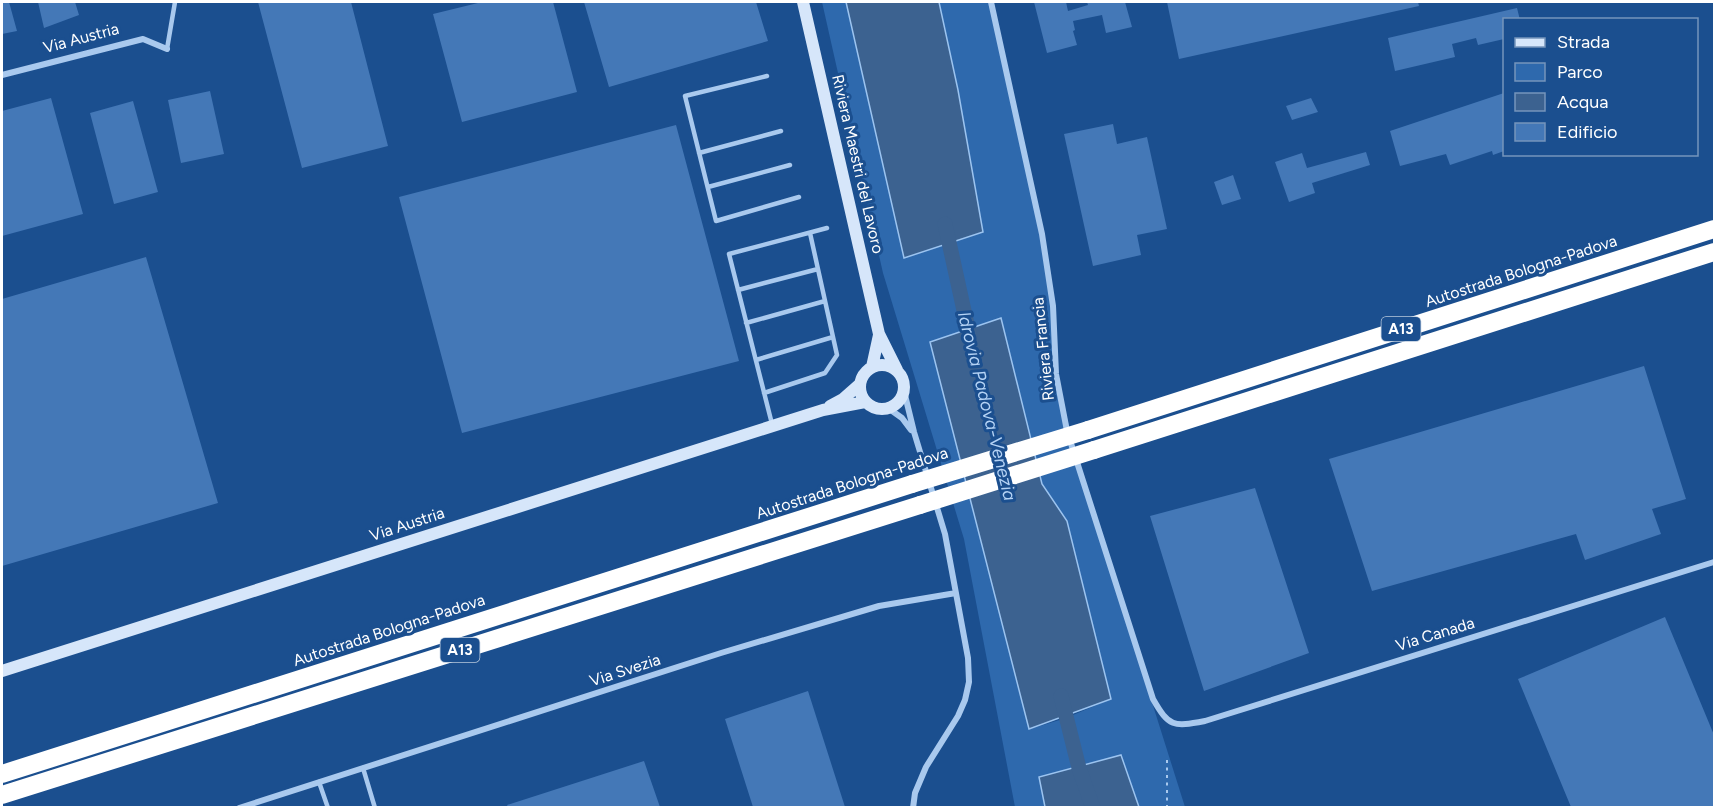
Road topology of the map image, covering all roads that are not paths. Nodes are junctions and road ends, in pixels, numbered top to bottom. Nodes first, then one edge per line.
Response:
1 (175, 2) edge
2 (803, 2) edge
3 (991, 2) edge
4 (167, 49) joint
5 (2, 75) edge
6 (767, 76) dead end
7 (781, 131) dead end
8 (699, 153) junction
9 (790, 165) dead end
10 (708, 187) junction
11 (799, 198) dead end
12 (827, 228) dead end
13 (1714, 230) edge
14 (810, 233) junction
15 (1714, 252) edge
16 (818, 269) junction
17 (738, 290) junction
18 (825, 301) junction
19 (746, 323) junction
20 (879, 334) junction
21 (833, 337) junction
22 (756, 360) junction
23 (872, 367) junction
24 (897, 370) junction
25 (860, 384) junction
26 (904, 391) junction
27 (764, 393) junction
28 (865, 402) junction
29 (888, 408) junction
30 (823, 410) junction
31 (772, 426) junction
32 (914, 432) junction
33 (1714, 562) edge
34 (956, 593) junction
35 (2, 671) edge
36 (1164, 719) joint
37 (363, 768) junction
38 (2, 774) edge
39 (320, 782) junction
40 (2, 795) edge
41 (239, 807) edge
42 (328, 807) edge
43 (375, 807) edge
44 (913, 807) edge

1 - 4 lane
2 - 20 street, Riviera Maestri del Lavoro
3 - 36 street, Riviera Francia
4 - 5 street, Via Austria
6 - 8 lane
7 - 8 lane
8 - 10 lane
9 - 10 lane
10 - 11 lane
12 - 14 lane
13 - 38 highway, Autostrada Bologna-Padova / A13, bridge
14 - 16 lane
14 - 17 lane
15 - 40 highway, A13, bridge
16 - 17 lane
16 - 18 lane
17 - 19 lane
18 - 19 lane
18 - 21 lane
19 - 22 lane
20 - 23 street, Riviera Maestri del Lavoro
20 - 24 street, Riviera Maestri del Lavoro
21 - 22 lane
21 - 27 lane
22 - 27 lane
23 - 24 street
23 - 25 street, Riviera Maestri del Lavoro
24 - 26 street, Riviera Maestri del Lavoro
25 - 28 street
25 - 30 street, Via Austria
26 - 29 street
26 - 32 street, Riviera Maestri del Lavoro
27 - 31 lane
28 - 29 street, Riviera Maestri del Lavoro
28 - 30 street, Via Austria
29 - 32 street, Riviera Maestri del Lavoro
30 - 31 street, Via Austria
31 - 35 street, Via Austria
32 - 34 street, Riviera Maestri del Lavoro
33 - 36 street, Via Canada
34 - 37 street, Via Svezia
34 - 44 street, Riviera Maestri del Lavoro
37 - 39 street, Via Svezia
37 - 43 lane
39 - 41 street, Via Svezia
39 - 42 lane

